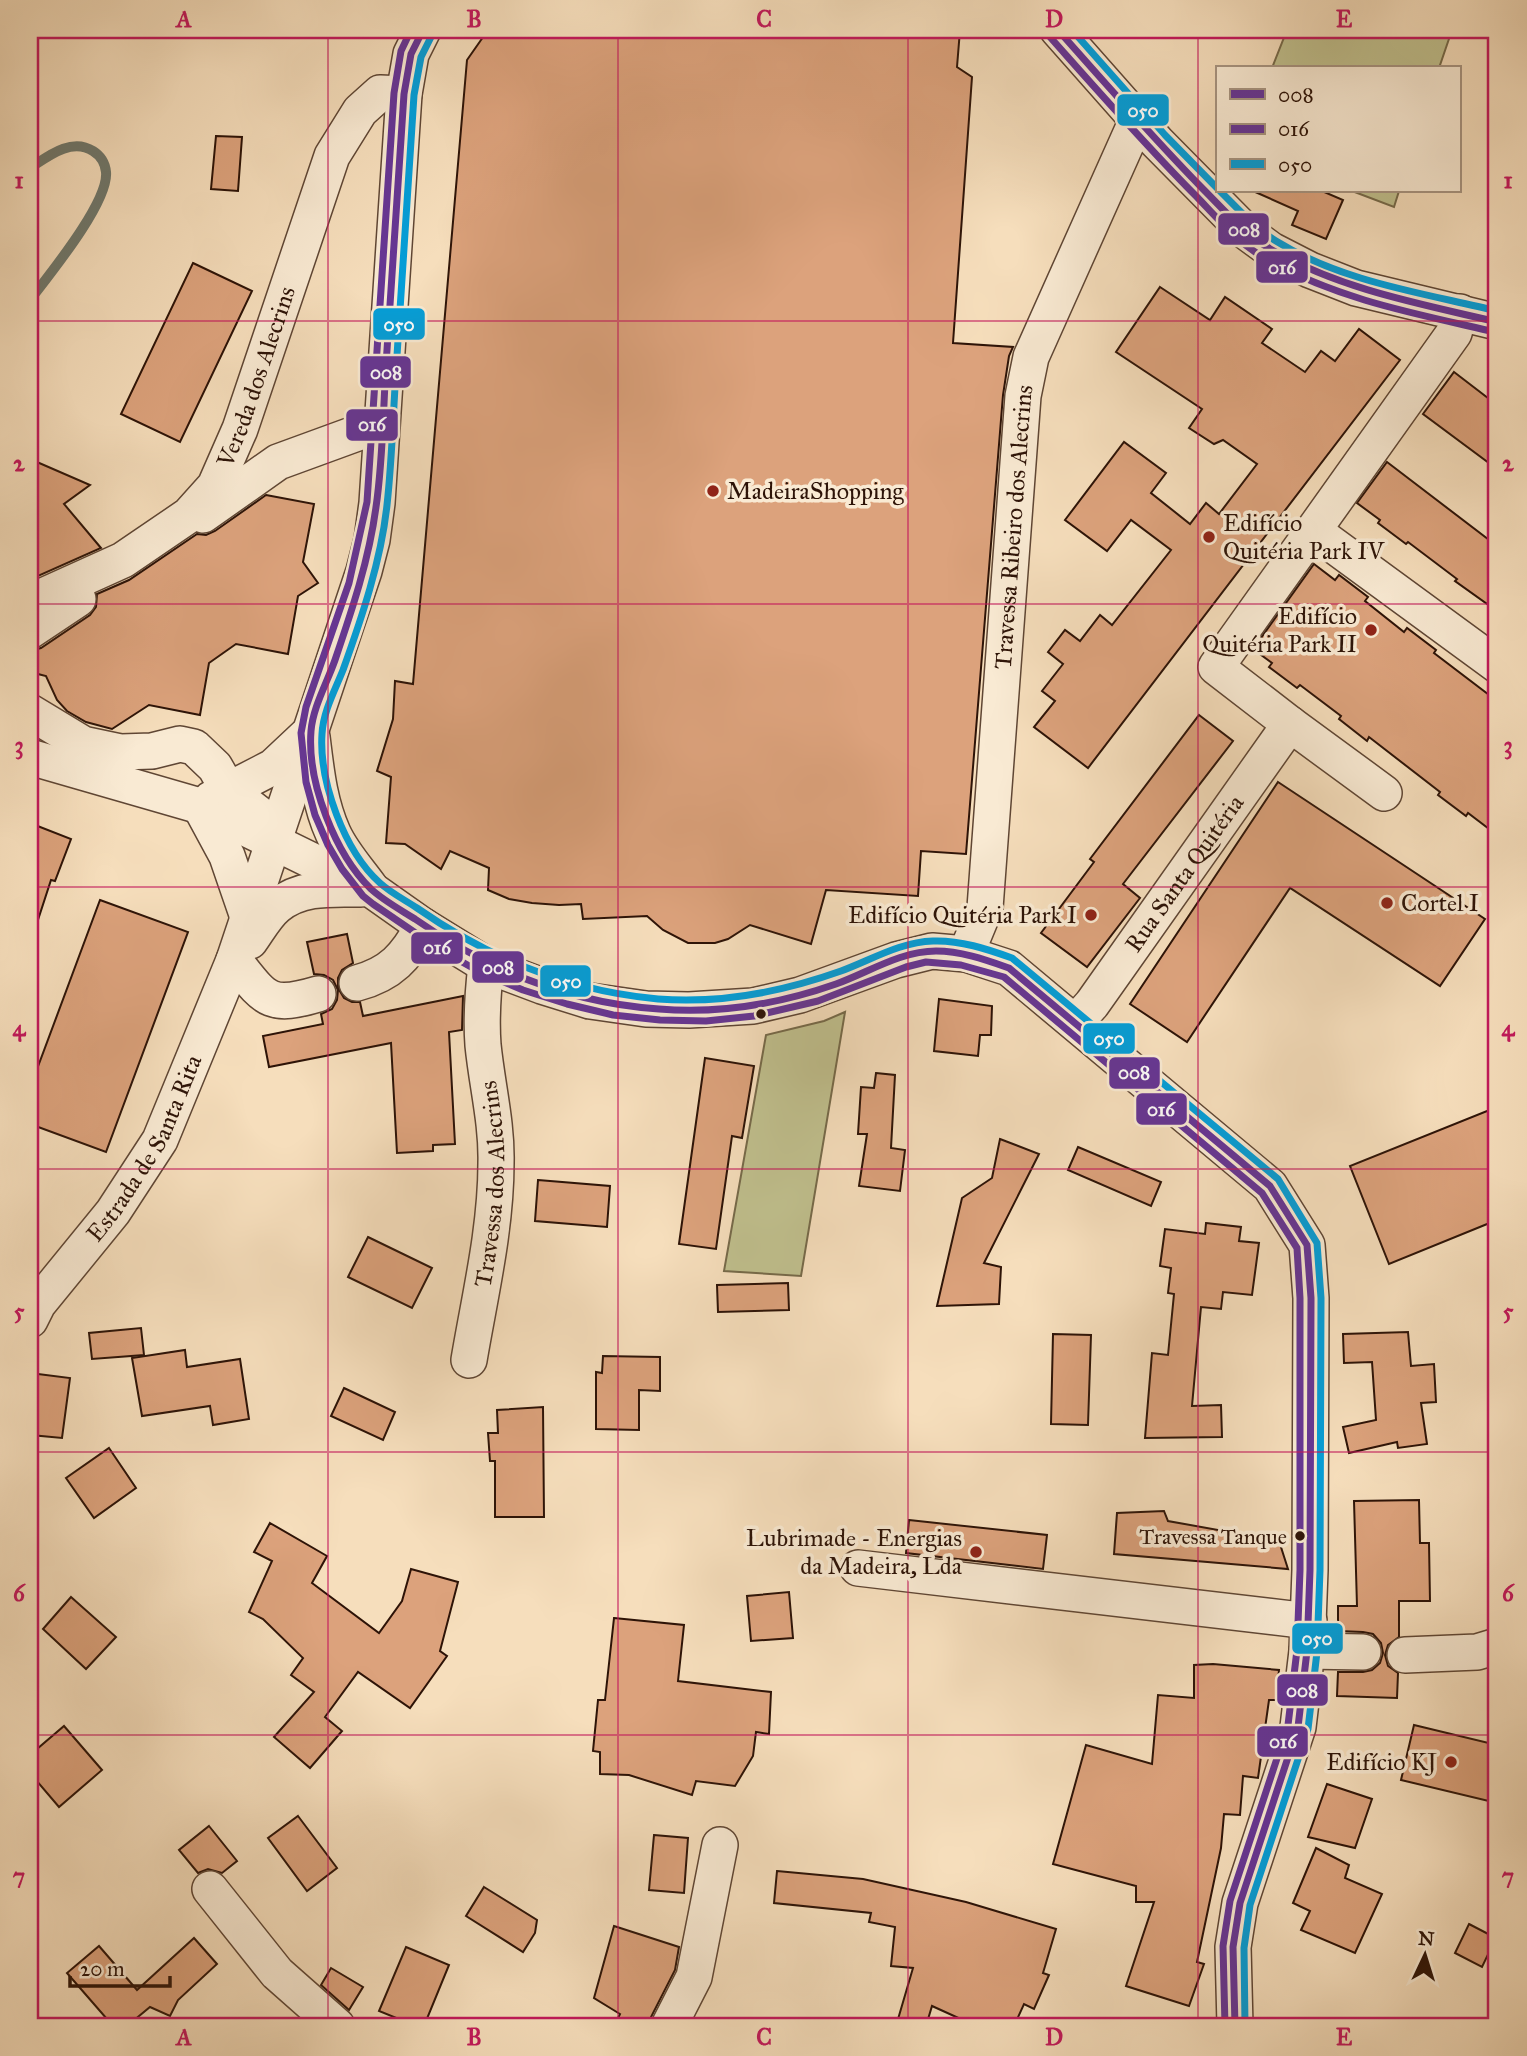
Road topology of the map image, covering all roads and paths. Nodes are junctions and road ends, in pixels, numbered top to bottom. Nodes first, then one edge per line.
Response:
1 (423, 30) edge
2 (1058, 30) edge
3 (404, 93) junction
4 (1137, 120) junction
5 (1460, 313) junction
6 (1497, 322) edge
7 (382, 424) junction
8 (1314, 531) junction
9 (30, 602) edge
10 (30, 631) edge
11 (1497, 665) edge
12 (30, 712) edge
13 (1290, 724) junction
14 (311, 731) junction
15 (30, 757) edge
16 (1384, 793) dead end
17 (214, 798) junction
18 (272, 842) junction
19 (372, 890) junction
20 (249, 920) junction
21 (423, 926) junction
22 (966, 954) junction
23 (234, 960) junction
24 (486, 965) junction
25 (356, 983) dead end
26 (317, 994) dead end
27 (1076, 1022) junction
28 (30, 1320) edge
29 (469, 1360) dead end
30 (858, 1568) dead end
31 (1308, 1636) junction
32 (1497, 1646) edge
33 (1363, 1652) dead end
34 (1405, 1655) dead end
35 (720, 1845) dead end
36 (210, 1889) dead end
37 (337, 2026) edge
38 (669, 2026) edge
39 (1235, 2026) edge

1 - 3 street, Estrada de Santa Rita
2 - 4 street
3 - 7 street, Estrada de Santa Rita
3 - 9 street, Vereda dos Alecrins
4 - 5 street
4 - 22 street, Travessa Ribeiro dos Alecrins
5 - 6 street
5 - 8 street
7 - 10 street
7 - 14 street, Estrada de Santa Rita
8 - 11 street
8 - 13 street
12 - 17 street
13 - 16 street
13 - 27 street, Rua Santa Quitéria
14 - 17 street
14 - 18 street, Estrada de Santa Rita
14 - 19 street
15 - 17 street
17 - 18 street
17 - 20 street
18 - 19 street
18 - 20 street, Estrada de Santa Rita
19 - 21 street
19 - 23 street, Estrada de Santa Rita
20 - 23 street, Estrada de Santa Rita
21 - 24 street
21 - 25 street
22 - 24 street
22 - 27 street
23 - 26 street
23 - 28 street, Estrada de Santa Rita
24 - 29 street, Travessa dos Alecrins
27 - 31 street
30 - 31 street
31 - 33 street
31 - 39 street
32 - 34 street
35 - 38 street
36 - 37 street

